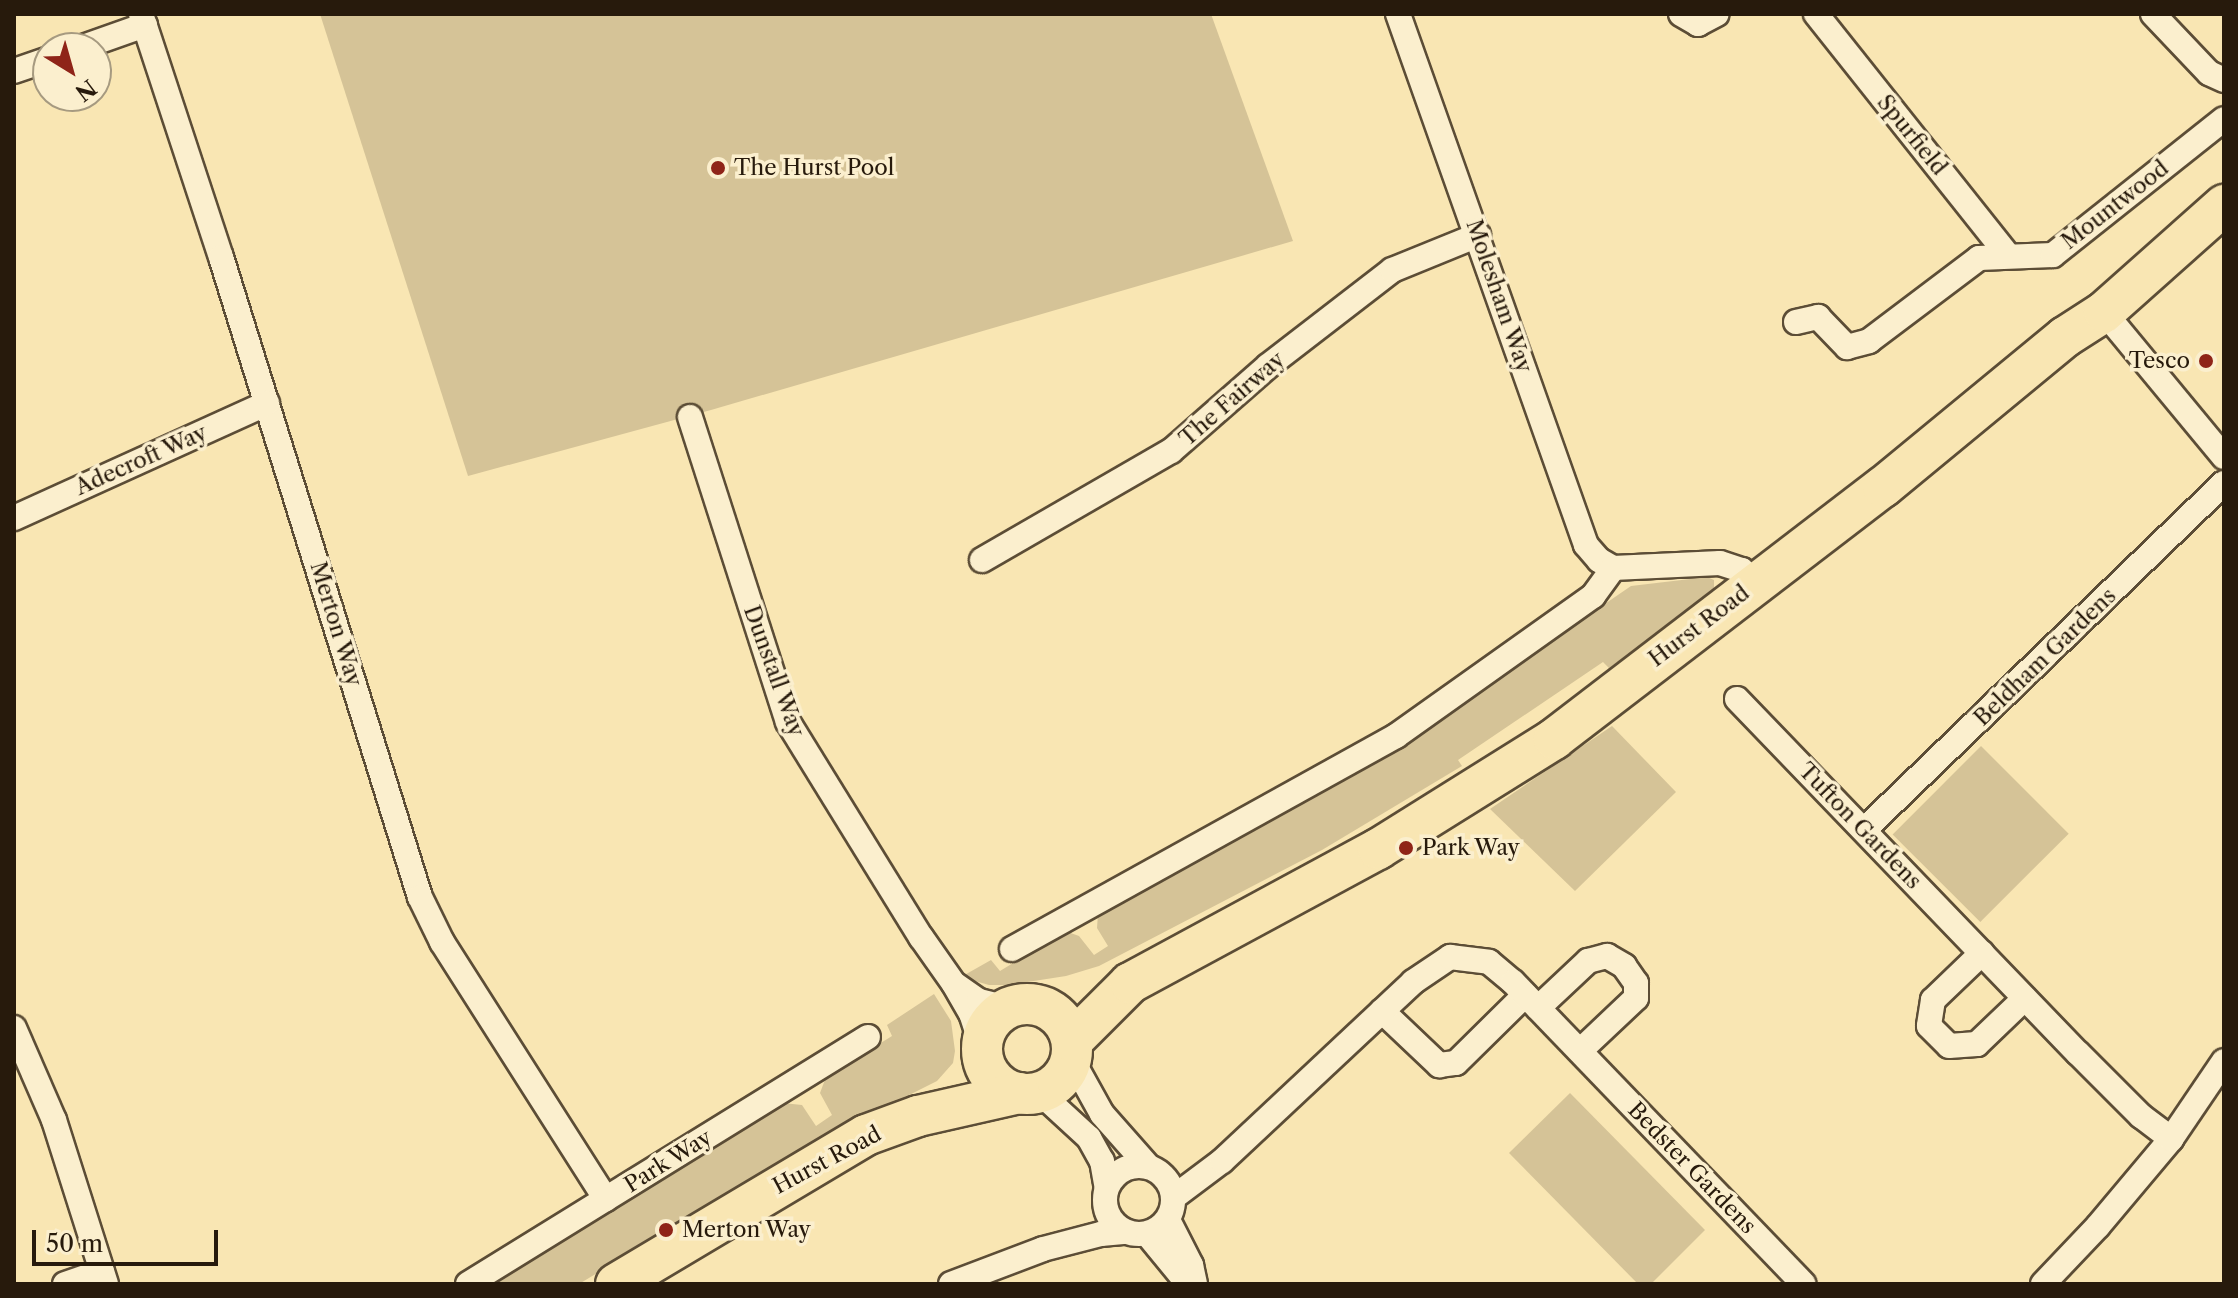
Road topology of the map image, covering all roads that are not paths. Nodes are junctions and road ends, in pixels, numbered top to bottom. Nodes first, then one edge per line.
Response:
1 (1398, 14) edge
2 (1681, 14) edge
3 (1717, 14) edge
4 (1816, 14) edge
5 (2153, 14) edge
6 (143, 19) edge
7 (112, 33) edge
8 (2224, 80) edge
9 (2224, 119) edge
10 (2224, 205) edge
11 (1478, 235) junction
12 (2008, 255) junction
13 (2104, 312) junction
14 (1796, 322) dead end
15 (267, 403) junction
16 (690, 417) dead end
17 (2224, 457) edge
18 (2224, 483) edge
19 (14, 518) edge
20 (982, 560) dead end
21 (1613, 568) junction
22 (1754, 585) junction
23 (1737, 699) dead end
24 (1864, 830) junction
25 (1012, 949) dead end
26 (1982, 953) junction
27 (1130, 983) junction
28 (954, 984) junction
29 (2025, 998) junction
30 (1532, 1001) junction
31 (1016, 1006) junction
32 (1382, 1011) junction
33 (14, 1028) edge
34 (868, 1037) dead end
35 (1071, 1050) junction
36 (1580, 1051) junction
37 (982, 1052) junction
38 (2224, 1061) edge
39 (1029, 1092) junction
40 (918, 1116) junction
41 (2171, 1139) junction
42 (1222, 1161) junction
43 (1153, 1169) junction
44 (1106, 1194) junction
45 (606, 1199) junction
46 (1171, 1208) junction
47 (1137, 1233) junction
48 (1043, 1249) junction
49 (104, 1278) edge
50 (65, 1284) edge
51 (468, 1284) edge
52 (616, 1284) edge
53 (951, 1284) edge
54 (1188, 1284) edge
55 (1195, 1284) edge
56 (1804, 1284) edge
57 (2043, 1284) edge

1 - 11 street, Molesham Way
2 - 3 street
4 - 12 street, Spurfield
5 - 8 street
6 - 7 street
6 - 15 street, Merton Way
9 - 12 street, Mountwood
10 - 13 main road, Hurst Road
11 - 20 street, The Fairway
11 - 21 street, Molesham Way
12 - 14 street, Mountwood
13 - 17 street
13 - 22 main road, Hurst Road
15 - 19 street, Adecroft Way
15 - 45 street, Merton Way
16 - 28 street, Dunstall Way
18 - 24 street, Beldham Gardens
21 - 22 street
21 - 25 street
22 - 27 main road, Hurst Road
23 - 24 street, Tufton Gardens
24 - 26 street, Tufton Gardens
26 - 29 street, Tufton Gardens
26 - 29 street
27 - 31 main road, Hurst Road
27 - 35 main road, Hurst Road
28 - 31 street, Dunstall Way
28 - 37 street, Dunstall Way
29 - 41 street, Tufton Gardens
30 - 32 street, Bedster Gardens
30 - 32 street
30 - 36 street, Bedster Gardens
30 - 36 street
31 - 35 main road
31 - 37 main road
32 - 42 street, Bedster Gardens
33 - 49 street
34 - 45 street, Park Way
35 - 39 main road
35 - 43 street
36 - 56 street, Bedster Gardens
37 - 39 main road
37 - 40 main road, Hurst Road
38 - 41 street
39 - 40 main road, Hurst Road
39 - 44 street
40 - 52 main road, Hurst Road
41 - 57 street
42 - 43 street
42 - 46 street, Bedster Gardens
43 - 44 street
43 - 46 street
44 - 47 street
44 - 48 street
45 - 51 street, Park Way
46 - 47 street
46 - 55 street
47 - 48 street
47 - 54 street
48 - 53 street
49 - 50 street

